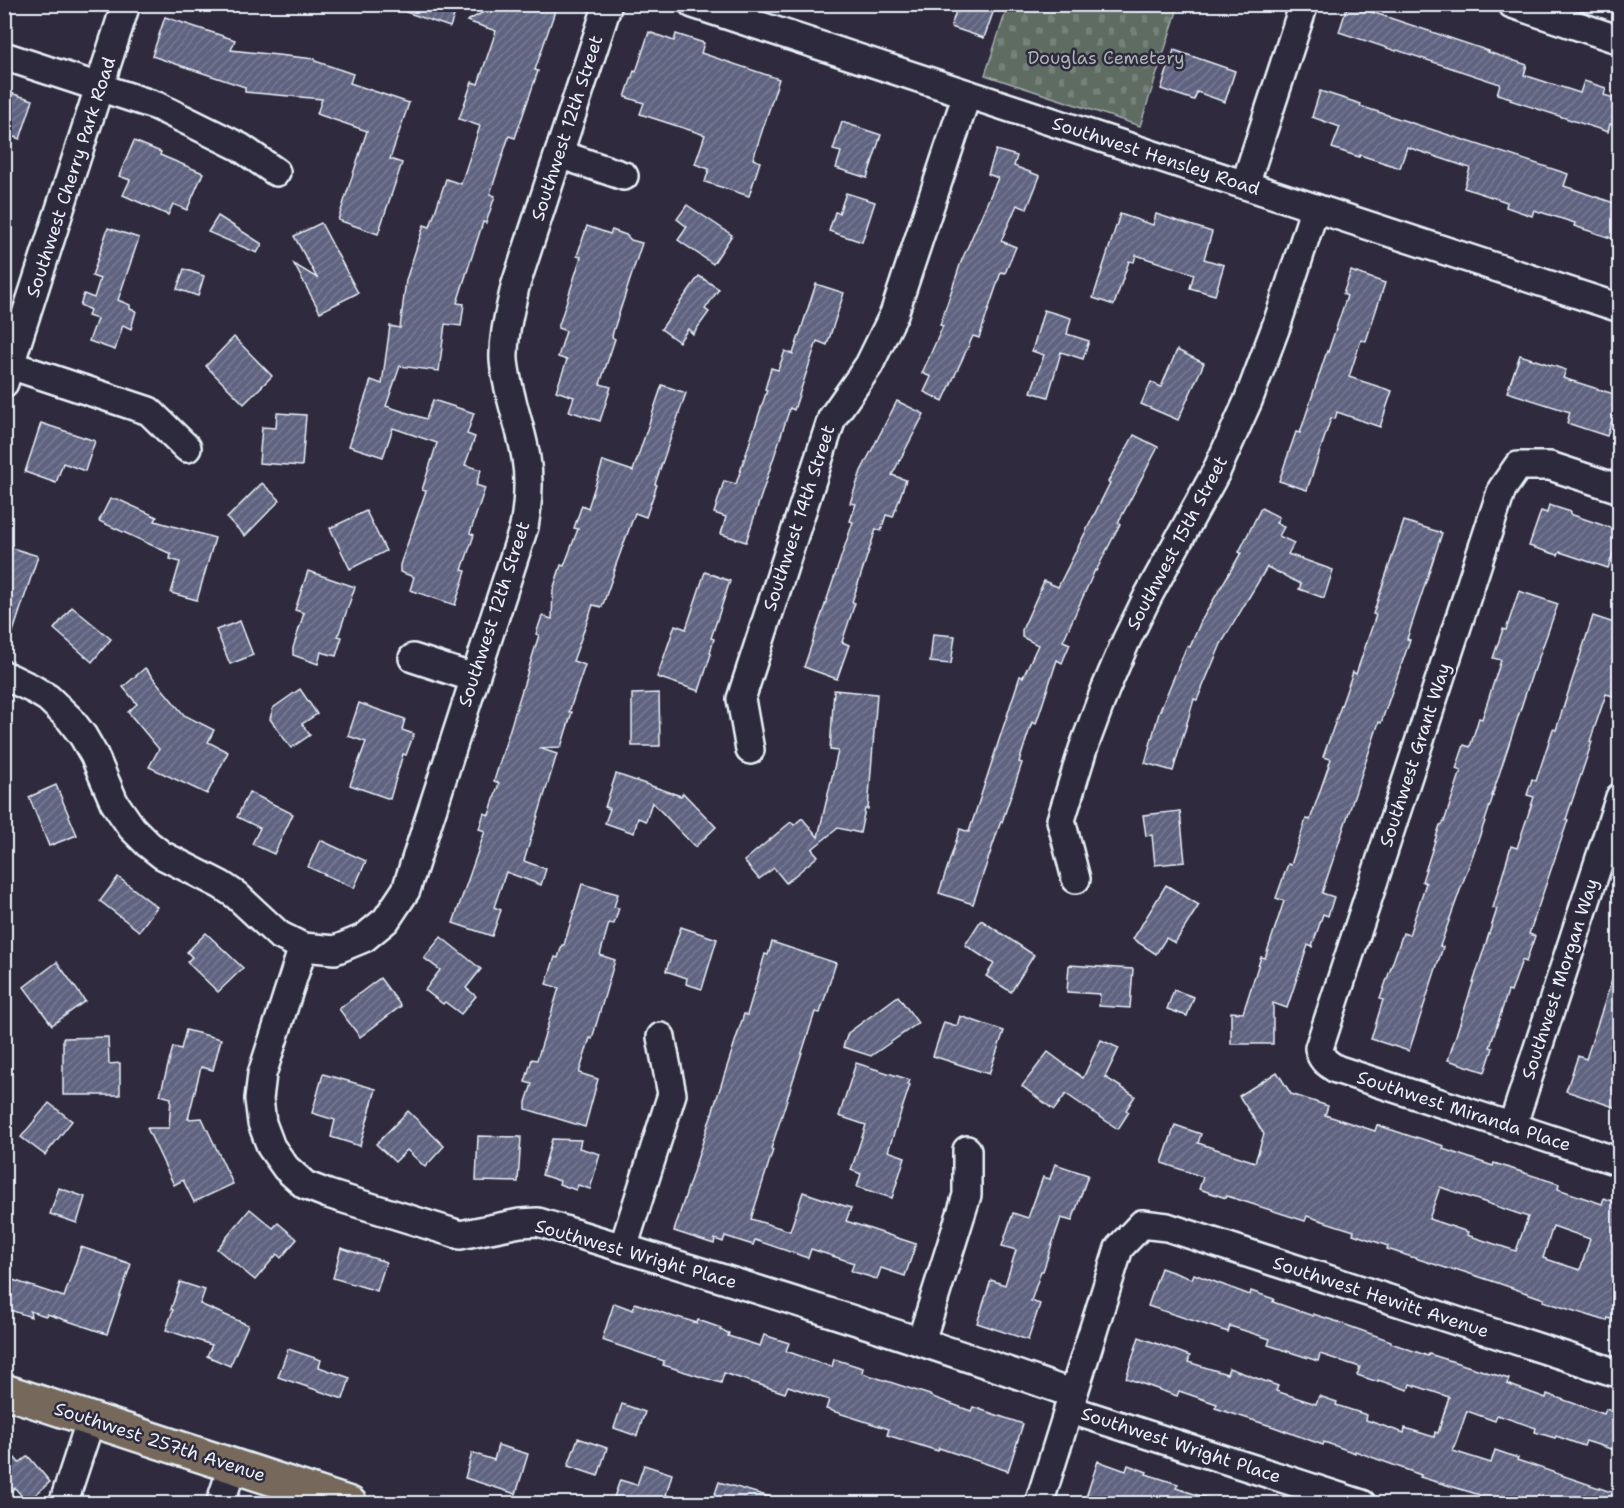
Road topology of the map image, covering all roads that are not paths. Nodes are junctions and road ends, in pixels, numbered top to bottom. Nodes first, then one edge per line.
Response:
1 (608, 4) edge
2 (693, 4) edge
3 (1304, 4) edge
4 (1512, 4) edge
5 (117, 7) edge
6 (1620, 40) edge
7 (4, 56) edge
8 (99, 86) junction
9 (967, 94) junction
10 (559, 154) junction
11 (276, 172) dead end
12 (624, 177) dead end
13 (1245, 185) junction
14 (1315, 208) junction
15 (1620, 308) edge
16 (8, 374) edge
17 (186, 448) dead end
18 (1620, 489) edge
19 (413, 658) dead end
20 (4, 675) edge
21 (474, 678) junction
22 (750, 750) dead end
23 (1620, 797) edge
24 (1076, 879) dead end
25 (303, 947) junction
26 (662, 1037) dead end
27 (1319, 1048) joint
28 (1512, 1127) junction
29 (967, 1150) dead end
30 (1620, 1162) edge
31 (622, 1248) junction
32 (921, 1341) junction
33 (1620, 1374) edge
34 (4, 1391) edge
35 (1071, 1401) junction
36 (91, 1419) junction
37 (233, 1465) junction
38 (63, 1503) edge
39 (220, 1503) edge
40 (350, 1503) edge
41 (1039, 1503) edge
42 (1362, 1503) edge

1 - 10 street, Southwest 12th Street
2 - 9 street, Southwest Hensley Road
3 - 13 street
4 - 6 street
5 - 8 street, Southwest Cherry Park Road
7 - 8 street
8 - 11 street
8 - 16 street, Southwest Cherry Park Road
9 - 13 street, Southwest Hensley Road
9 - 22 street, Southwest 14th Street
10 - 12 street
10 - 21 street, Southwest 12th Street
13 - 14 street, Southwest Hensley Road
14 - 15 street, Southwest Hensley Road
14 - 24 street, Southwest 15th Street
16 - 17 street
18 - 27 street, Southwest Grant Way
19 - 21 street
20 - 25 street
21 - 25 street, Southwest 12th Street
23 - 28 street, Southwest Morgan Way
25 - 31 street, Southwest Wright Place
26 - 31 street
27 - 28 street, Southwest Miranda Place
28 - 30 street, Southwest Miranda Place
29 - 32 street
31 - 32 street, Southwest Wright Place
32 - 35 street, Southwest Wright Place
33 - 35 street, Southwest Hewitt Avenue
34 - 36 main road, Southwest 257th Avenue
35 - 41 street
35 - 42 street, Southwest Wright Place
36 - 37 main road, Southwest 257th Avenue
36 - 38 street
37 - 39 street
37 - 40 main road, Southwest 257th Avenue

